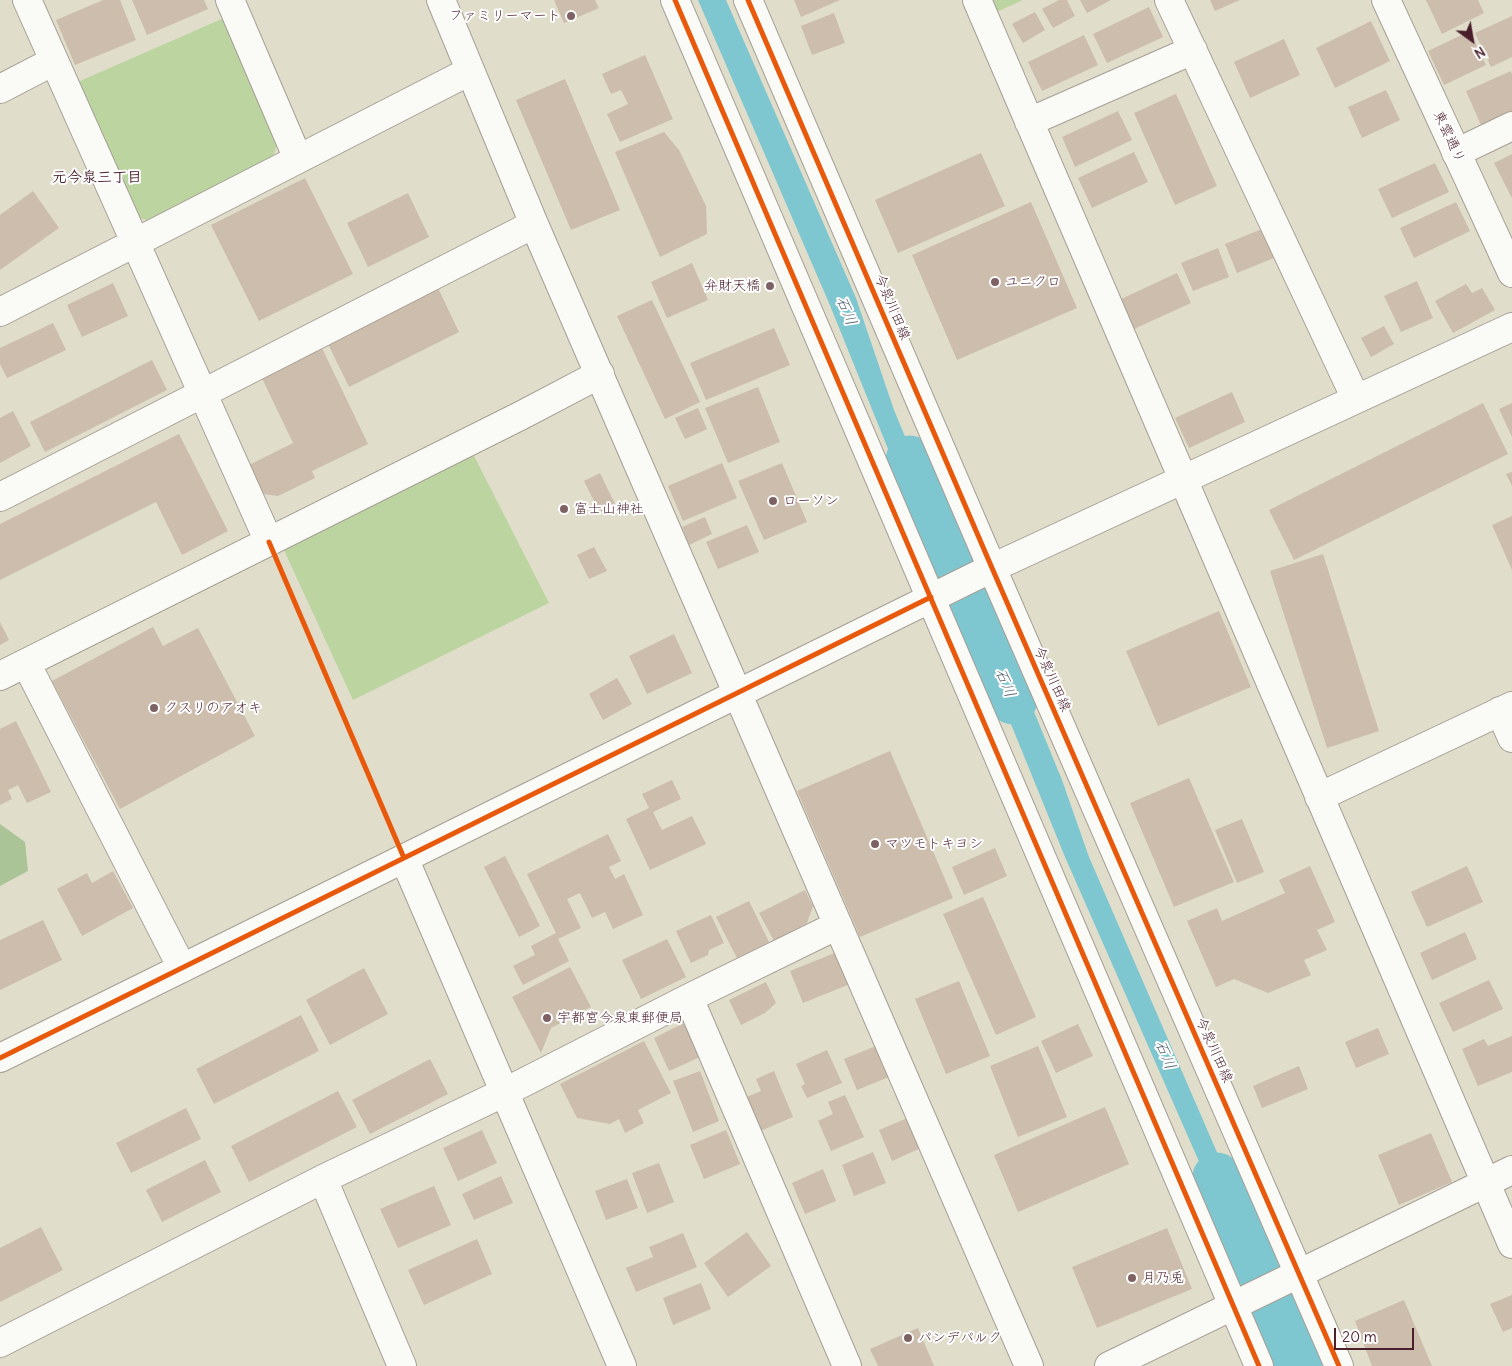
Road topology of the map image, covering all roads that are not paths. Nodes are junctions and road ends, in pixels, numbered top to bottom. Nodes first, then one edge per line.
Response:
1 (27, 0) edge
2 (230, 0) edge
3 (441, 0) edge
4 (675, 0) edge
5 (748, 0) edge
6 (977, 0) edge
7 (1169, 0) edge
8 (1386, 0) edge
9 (1193, 50) junction
10 (54, 61) junction
11 (470, 71) junction
12 (0, 89) edge
13 (1029, 122) junction
14 (1512, 126) edge
15 (1456, 153) junction
16 (298, 159) junction
17 (534, 224) junction
18 (136, 243) junction
19 (1512, 273) edge
20 (0, 312) edge
21 (1512, 327) edge
22 (600, 374) junction
23 (203, 393) junction
24 (1356, 399) junction
25 (1182, 480) junction
26 (0, 497) edge
27 (269, 542) junction
28 (992, 568) junction
29 (931, 597) junction
30 (26, 663) junction
31 (0, 676) edge
32 (738, 692) junction
33 (1506, 709) edge
34 (1512, 738) edge
35 (1319, 797) junction
36 (404, 858) junction
37 (838, 925) junction
38 (182, 968) junction
39 (689, 998) junction
40 (0, 1058) edge
41 (505, 1092) junction
42 (1512, 1170) edge
43 (323, 1179) junction
44 (1486, 1182) junction
45 (1512, 1244) edge
46 (1299, 1273) junction
47 (1234, 1306) junction
48 (0, 1343) edge
49 (402, 1366) edge
50 (622, 1366) edge
51 (847, 1366) edge
52 (1029, 1366) edge
53 (1109, 1366) edge
54 (1259, 1366) edge
55 (1339, 1366) edge

1 - 10 street
2 - 16 street
3 - 11 street
4 - 29 street
5 - 28 street, 今泉川田線
6 - 13 street
7 - 9 street
8 - 15 street, 東雲通り
9 - 13 street
9 - 24 street
10 - 12 street
10 - 18 street
11 - 16 street
11 - 17 street
13 - 25 street
14 - 15 street
15 - 19 street, 東雲通り
16 - 18 street
17 - 22 street
17 - 23 street
18 - 20 street
18 - 23 street
21 - 24 street
22 - 27 street
22 - 32 street
23 - 26 street
23 - 27 street
24 - 25 street
25 - 28 street
25 - 35 street
27 - 30 street
28 - 29 street
28 - 46 street, 今泉川田線
29 - 32 street
29 - 47 street
30 - 31 street
30 - 38 street
32 - 36 street
32 - 37 street
33 - 34 street
33 - 35 street
35 - 44 street
36 - 38 street
36 - 41 street
37 - 39 street
37 - 52 street
38 - 40 street
39 - 41 street
39 - 51 street
41 - 43 street
41 - 50 street
42 - 44 street
43 - 48 street
43 - 49 street
44 - 45 street
44 - 46 street
46 - 47 street
46 - 55 street, 今泉川田線
47 - 53 street
47 - 54 street

